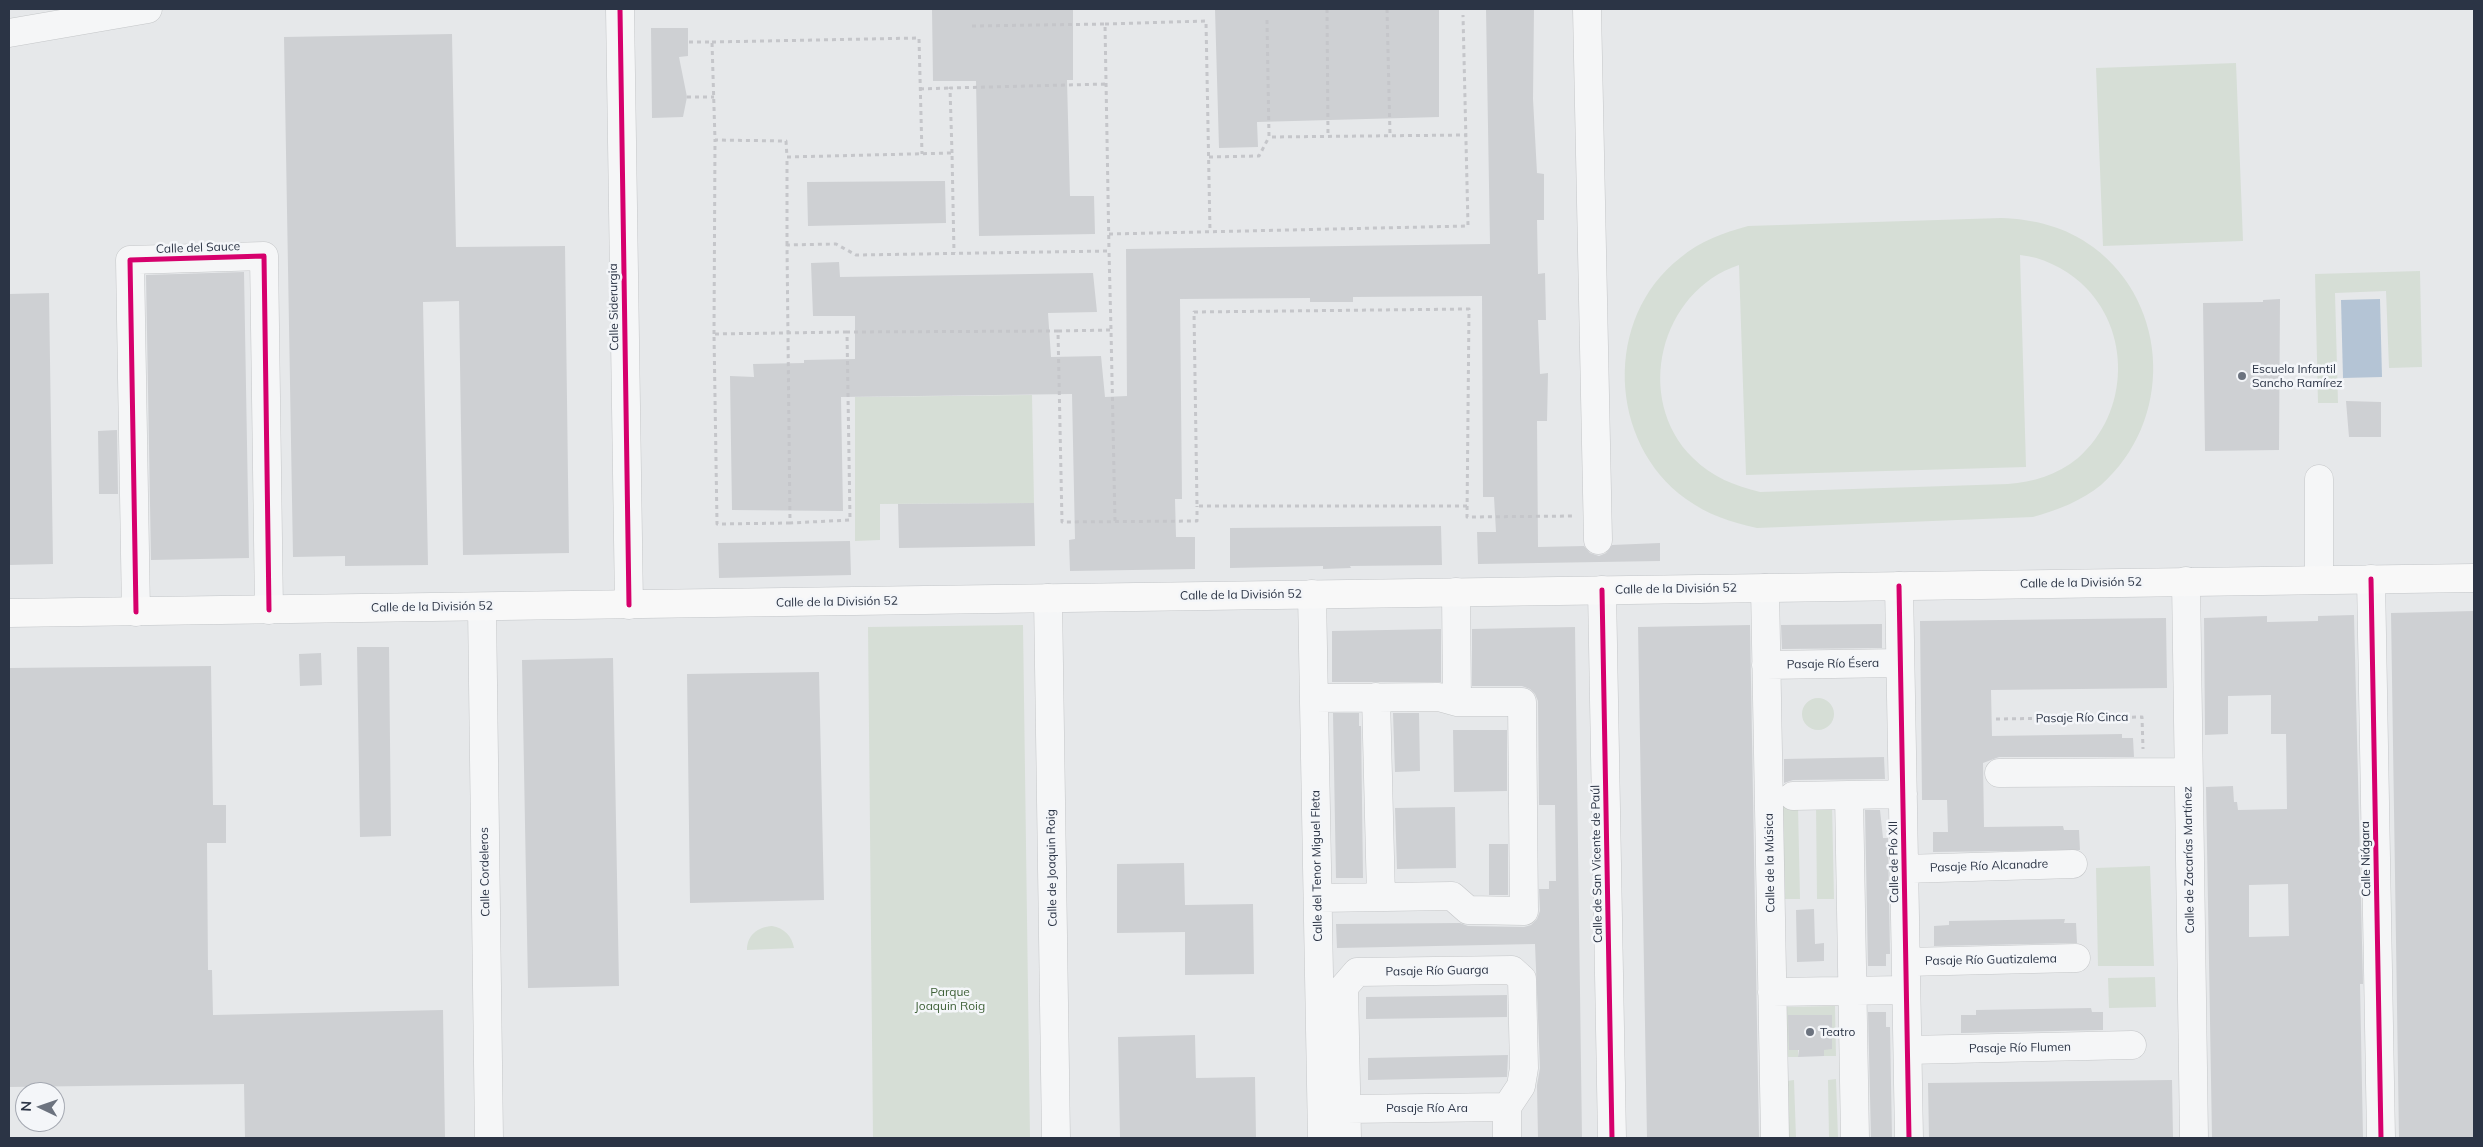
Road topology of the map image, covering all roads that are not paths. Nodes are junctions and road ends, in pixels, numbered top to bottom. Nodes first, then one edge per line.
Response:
1 (148, 9) edge
2 (620, 9) edge
3 (1586, 9) edge
4 (9, 33) edge
5 (2319, 480) dead end
6 (1598, 528) road end
7 (2474, 578) edge
8 (2319, 579) junction
9 (2371, 579) junction
10 (2186, 581) junction
11 (1899, 586) junction
12 (1765, 588) junction
13 (1602, 590) junction
14 (1456, 592) junction
15 (1312, 594) junction
16 (1048, 598) junction
17 (629, 605) junction
18 (482, 607) junction
19 (269, 610) junction
20 (136, 612) junction
21 (9, 613) edge
22 (1900, 663) junction
23 (1766, 665) junction
24 (1376, 697) junction
25 (1314, 698) junction
26 (1457, 702) junction
27 (2188, 772) junction
28 (1999, 774) dead end
29 (1849, 794) junction
30 (1903, 794) junction
31 (1793, 796) dead end
32 (2073, 864) dead end
33 (1904, 869) junction
34 (1381, 897) junction
35 (1318, 898) junction
36 (2076, 958) dead end
37 (1906, 962) junction
38 (1852, 990) junction
39 (1906, 990) junction
40 (1772, 992) junction
41 (2132, 1045) dead end
42 (1908, 1050) junction
43 (1507, 1107) junction
44 (1347, 1109) junction
45 (489, 1138) edge
46 (1056, 1138) edge
47 (1322, 1138) edge
48 (1347, 1138) edge
49 (1507, 1138) edge
50 (1612, 1138) edge
51 (1775, 1138) edge
52 (1855, 1138) edge
53 (1909, 1138) edge
54 (2194, 1138) edge
55 (2381, 1138) edge

1 - 4 street
2 - 17 street, Calle Siderurgia
3 - 6 street
5 - 8 street
7 - 9 main road, Calle de la División 52
8 - 9 main road, Calle de la División 52
8 - 10 main road, Calle de la División 52
9 - 55 street, Calle Niágara
10 - 11 main road, Calle de la División 52
10 - 27 street, Calle de Zacarías Martínez
11 - 12 main road, Calle de la División 52
11 - 22 street, Calle de Pío XII
12 - 13 main road, Calle de la División 52
12 - 23 street, Calle de la Música
13 - 14 main road, Calle de la División 52
13 - 50 street, Calle de San Vicente de Paúl
14 - 15 main road, Calle de la División 52
14 - 26 street
15 - 16 main road, Calle de la División 52
15 - 25 street, Calle del Tenor Miguel Fleta
16 - 17 main road, Calle de la División 52
16 - 46 street, Calle de Joaquin Roig
17 - 18 main road, Calle de la División 52
18 - 19 main road, Calle de la División 52
18 - 45 street, Calle Cordeleros
19 - 20 main road, Calle de la División 52
19 - 20 street, Calle del Sauce
20 - 21 main road, Calle de la División 52
22 - 23 street, Pasaje Río Ésera
22 - 30 street, Calle de Pío XII
23 - 40 street, Calle de la Música
24 - 25 street
24 - 26 street
24 - 34 street
25 - 35 street, Calle del Tenor Miguel Fleta
26 - 34 street
27 - 28 street
27 - 54 street, Calle de Zacarías Martínez
29 - 30 street
29 - 31 street
29 - 38 street
30 - 33 street, Calle de Pío XII
32 - 33 street, Pasaje Río Alcanadre
33 - 37 street, Calle de Pío XII
34 - 35 street
35 - 47 street, Calle del Tenor Miguel Fleta
36 - 37 street, Pasaje Río Guatizalema
37 - 39 street, Calle de Pío XII
38 - 39 street
38 - 40 street
38 - 52 street
39 - 42 street, Calle de Pío XII
40 - 51 street, Calle de la Música
41 - 42 street, Pasaje Río Flumen
42 - 53 street, Calle de Pío XII
43 - 44 street, Pasaje Río Ara
43 - 44 street, Pasaje Río Guarga
43 - 49 street
44 - 48 street, Pasaje Río Guarga

